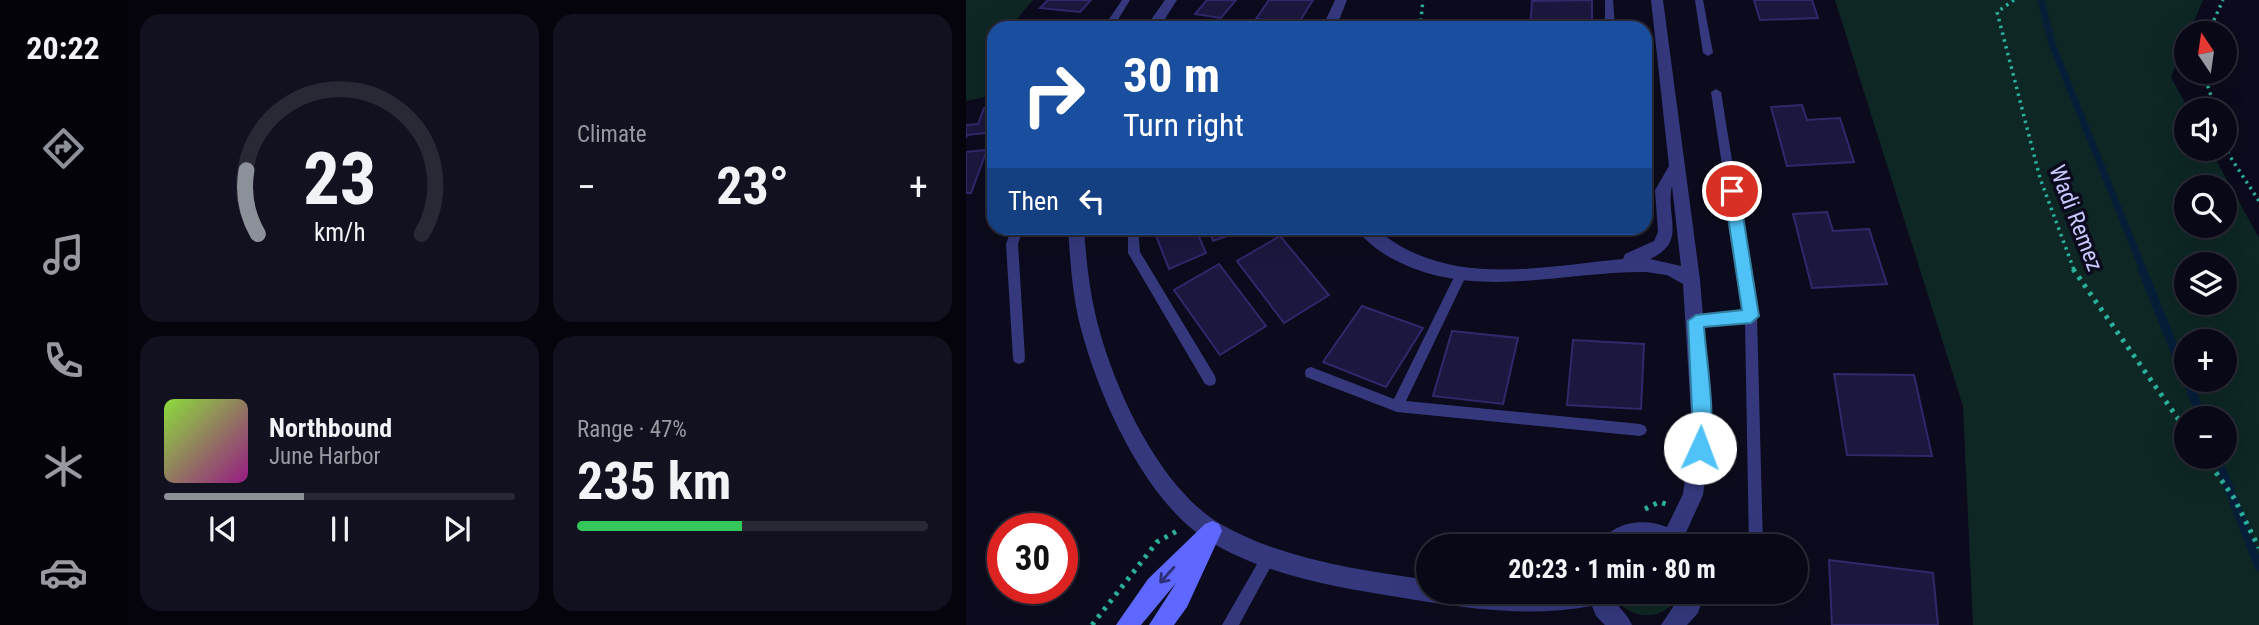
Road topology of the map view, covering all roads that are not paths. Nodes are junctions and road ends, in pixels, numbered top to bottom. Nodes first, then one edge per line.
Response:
1 (1126, 0) edge
2 (1171, 0) edge
3 (1341, 0) edge
4 (1609, 0) edge
5 (1657, 0) edge
6 (1699, 0) edge
7 (1112, 21) edge
8 (1157, 21) edge
9 (1332, 21) edge
10 (1610, 21) edge
11 (1708, 53) dead end
12 (1716, 92) dead end
13 (1678, 166) junction
14 (1015, 235) edge
15 (1077, 235) edge
16 (1133, 235) edge
17 (1374, 235) edge
18 (1608, 267) junction
19 (1460, 276) junction
20 (1691, 280) junction
21 (1751, 316) junction
22 (1696, 321) junction
23 (1019, 358) dead end
24 (1311, 373) dead end
25 (1210, 380) dead end
26 (1397, 405) junction
27 (1640, 430) dead end
28 (1212, 531) junction
29 (1629, 534) edge
30 (1653, 534) edge
31 (1679, 534) edge
32 (1756, 534) edge
33 (1269, 557) junction
34 (1416, 590) edge
35 (1602, 604) edge
36 (1690, 604) edge
37 (1127, 625) edge
38 (1160, 625) edge
39 (1230, 625) edge
40 (1621, 625) edge
41 (1672, 625) edge

1 - 7 lane
2 - 8 street
3 - 9 street
4 - 10 lane
5 - 13 street
6 - 11 lane
12 - 21 lane
13 - 18 street
13 - 20 street
14 - 23 lane
15 - 28 street
16 - 25 lane
17 - 19 street
18 - 19 street
18 - 20 street
19 - 26 lane
20 - 22 street
21 - 22 lane
21 - 32 lane
22 - 31 street
24 - 26 lane
26 - 27 lane
28 - 33 street
28 -> 37 main road
28 - 38 main road
29 - 30 street
33 - 34 street
33 - 39 lane
35 - 40 street
36 - 41 street

